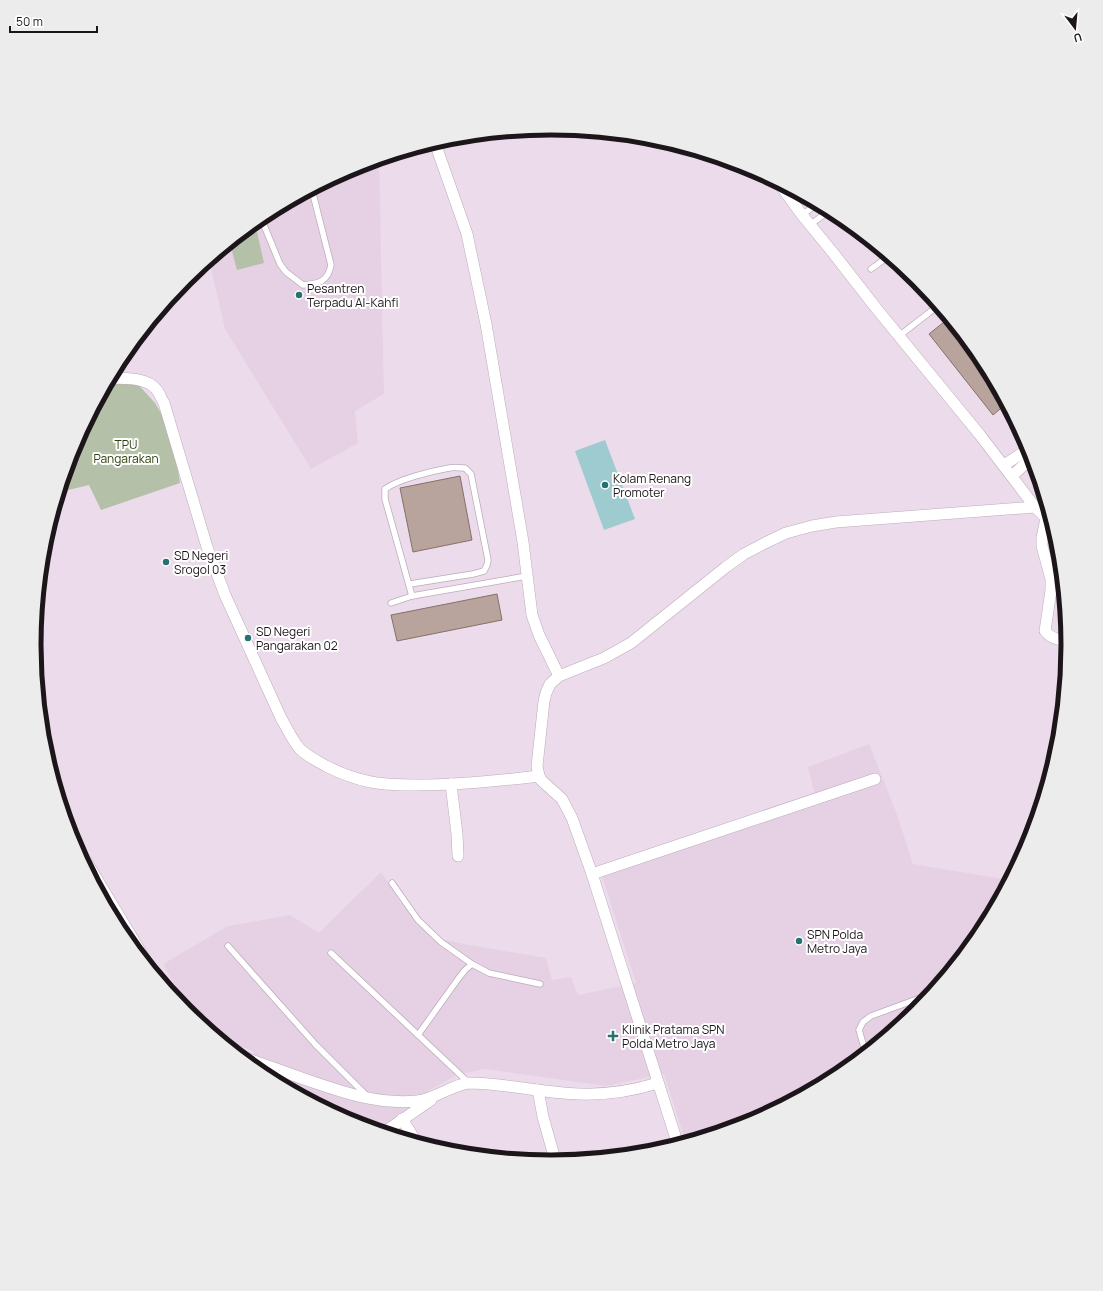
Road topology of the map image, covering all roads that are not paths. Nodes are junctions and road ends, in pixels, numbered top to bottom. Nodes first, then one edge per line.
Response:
1 (437, 148) edge
2 (785, 192) edge
3 (313, 194) edge
4 (813, 207) edge
5 (824, 214) edge
6 (802, 215) junction
7 (264, 224) edge
8 (810, 225) junction
9 (884, 259) edge
10 (871, 269) dead end
11 (935, 308) edge
12 (899, 336) junction
13 (116, 378) edge
14 (1024, 452) edge
15 (1028, 463) edge
16 (1004, 465) junction
17 (1012, 476) junction
18 (1035, 508) junction
19 (1046, 516) edge
20 (1047, 524) edge
21 (527, 576) junction
22 (410, 584) junction
23 (412, 596) junction
24 (391, 603) dead end
25 (1062, 640) edge
26 (559, 676) junction
27 (539, 776) junction
28 (875, 779) dead end
29 (451, 784) junction
30 (458, 856) dead end
31 (592, 874) junction
32 (392, 883) dead end
33 (104, 890) edge
34 (126, 927) edge
35 (228, 946) dead end
36 (331, 953) dead end
37 (472, 964) junction
38 (540, 984) dead end
39 (919, 998) edge
40 (418, 1035) junction
41 (865, 1049) edge
42 (256, 1062) edge
43 (468, 1082) junction
44 (658, 1083) junction
45 (538, 1090) junction
46 (438, 1095) junction
47 (370, 1099) junction
48 (402, 1119) junction
49 (387, 1129) edge
50 (413, 1137) edge
51 (677, 1141) edge
52 (554, 1156) edge

1 - 21 street
2 - 6 street
3 - 7 lane
4 - 6 lane
5 - 8 lane
6 - 8 street
8 - 12 street
9 - 10 lane
11 - 12 lane
12 - 16 street
13 - 29 street
14 - 16 street
15 - 17 street
16 - 17 street
17 - 18 street
18 - 19 street
18 - 26 street
20 - 25 street
21 - 23 lane
21 - 26 street
22 - 22 lane
22 - 23 lane
23 - 24 lane
26 - 27 street
27 - 29 street
27 - 31 street
28 - 31 street
29 - 30 street
31 - 44 street
32 - 37 lane
33 - 34 street
35 - 47 lane
36 - 40 lane
37 - 38 lane
37 - 40 lane
39 - 41 lane
40 - 43 lane
42 - 47 street
43 - 45 street
43 - 46 street
44 - 45 street
44 - 51 street
45 - 52 street
46 - 47 street
46 - 48 street
48 - 49 street
48 - 50 street

